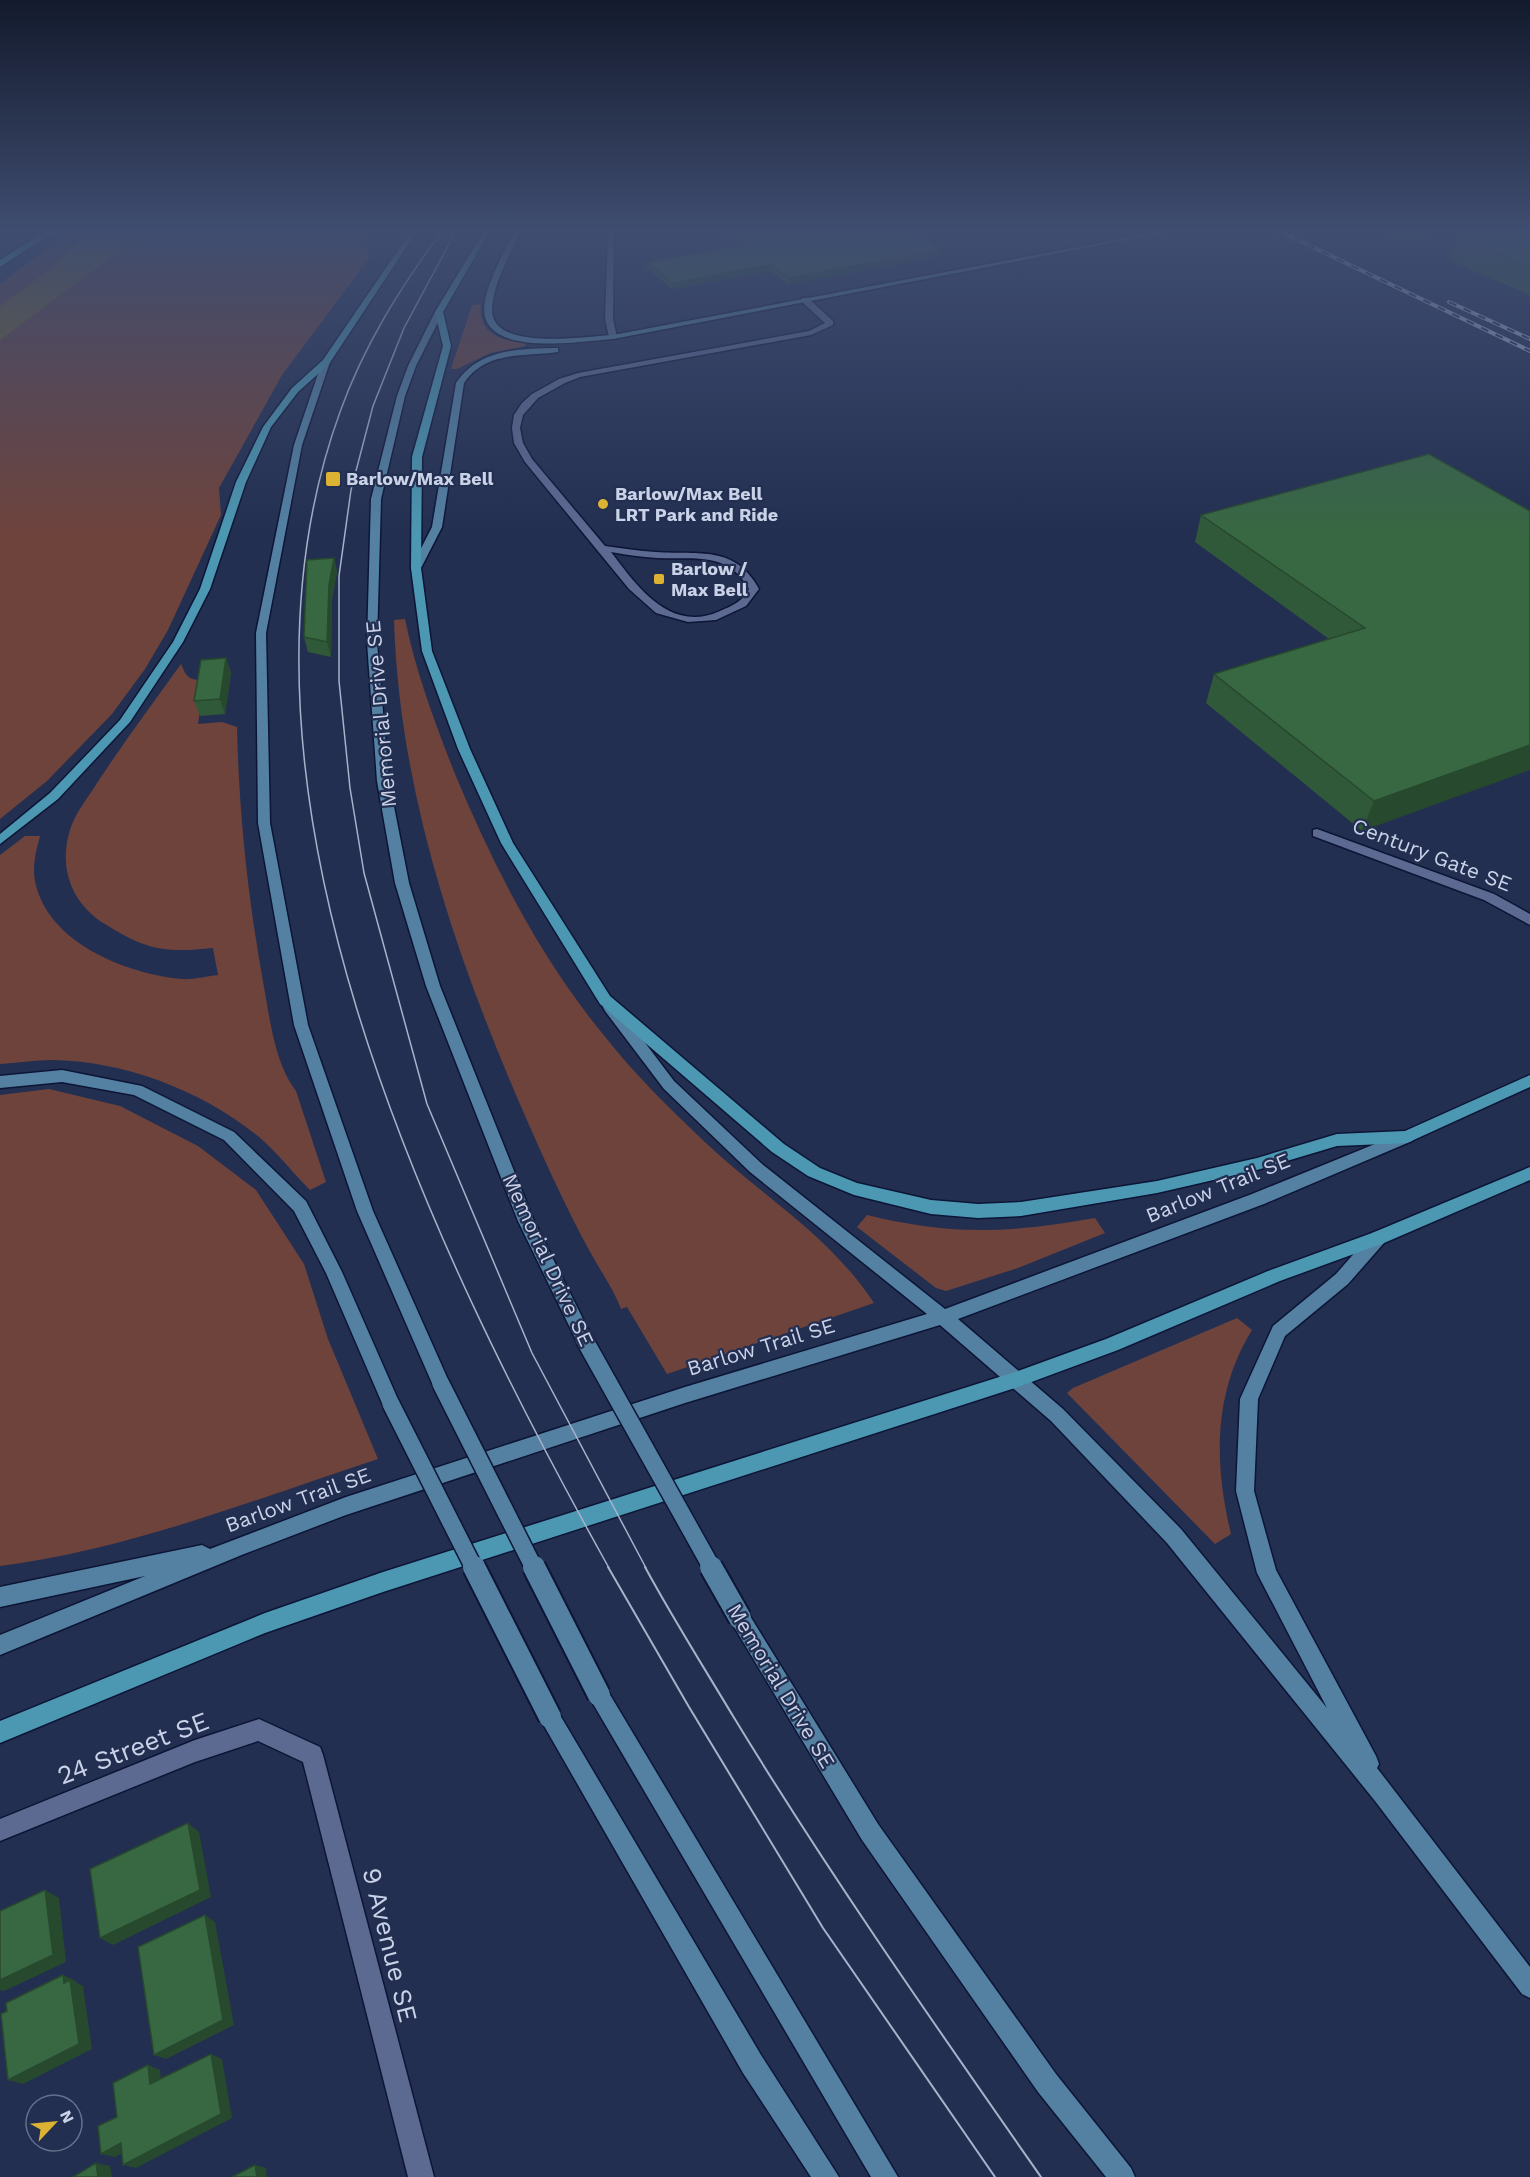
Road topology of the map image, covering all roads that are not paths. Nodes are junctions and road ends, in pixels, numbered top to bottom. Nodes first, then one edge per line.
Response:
1 (346, 333) edge
2 (429, 333) edge
3 (444, 333) edge
4 (503, 333) edge
5 (612, 333) edge
6 (636, 333) edge
7 (812, 333) edge
8 (613, 337) junction
9 (326, 362) junction
10 (602, 548) junction
11 (416, 568) junction
12 (1317, 833) dead end
13 (0, 840) edge
14 (1530, 920) edge
15 (605, 1000) junction
16 (1530, 1065) edge
17 (0, 1082) edge
18 (1526, 1083) edge
19 (1407, 1137) junction
20 (1530, 1173) edge
21 (1378, 1238) junction
22 (943, 1317) junction
23 (1015, 1380) junction
24 (240, 1546) junction
25 (0, 1597) edge
26 (0, 1645) edge
27 (0, 1732) edge
28 (286, 1742) joint
29 (1383, 1793) junction
30 (0, 1830) edge
31 (1530, 1986) edge
32 (421, 2177) edge
33 (826, 2177) edge
34 (885, 2177) edge
35 (1122, 2177) edge

1 - 9 main road
2 - 35 main road, Memorial Drive SE, bridge
3 - 11 main road
4 - 8 main road
5 - 8 street
6 - 8 main road
7 - 10 street
8 - 11 main road
9 - 13 main road
9 - 34 main road, bridge
10 - 10 street
11 - 15 main road
12 - 14 street, Century Gate SE
15 - 19 main road
15 - 22 main road
16 - 18 main road
17 - 33 main road, bridge
18 - 19 main road, Barlow Trail SE
19 - 22 main road, Barlow Trail SE
20 - 21 main road
21 - 23 main road
21 - 29 main road
22 - 23 main road
22 - 24 main road, Barlow Trail SE
23 - 27 main road
23 - 29 main road
24 - 25 main road
24 - 26 main road, Barlow Trail SE
28 - 30 street, 24 Street SE
28 - 32 street, 9 Avenue SE
29 - 31 main road

